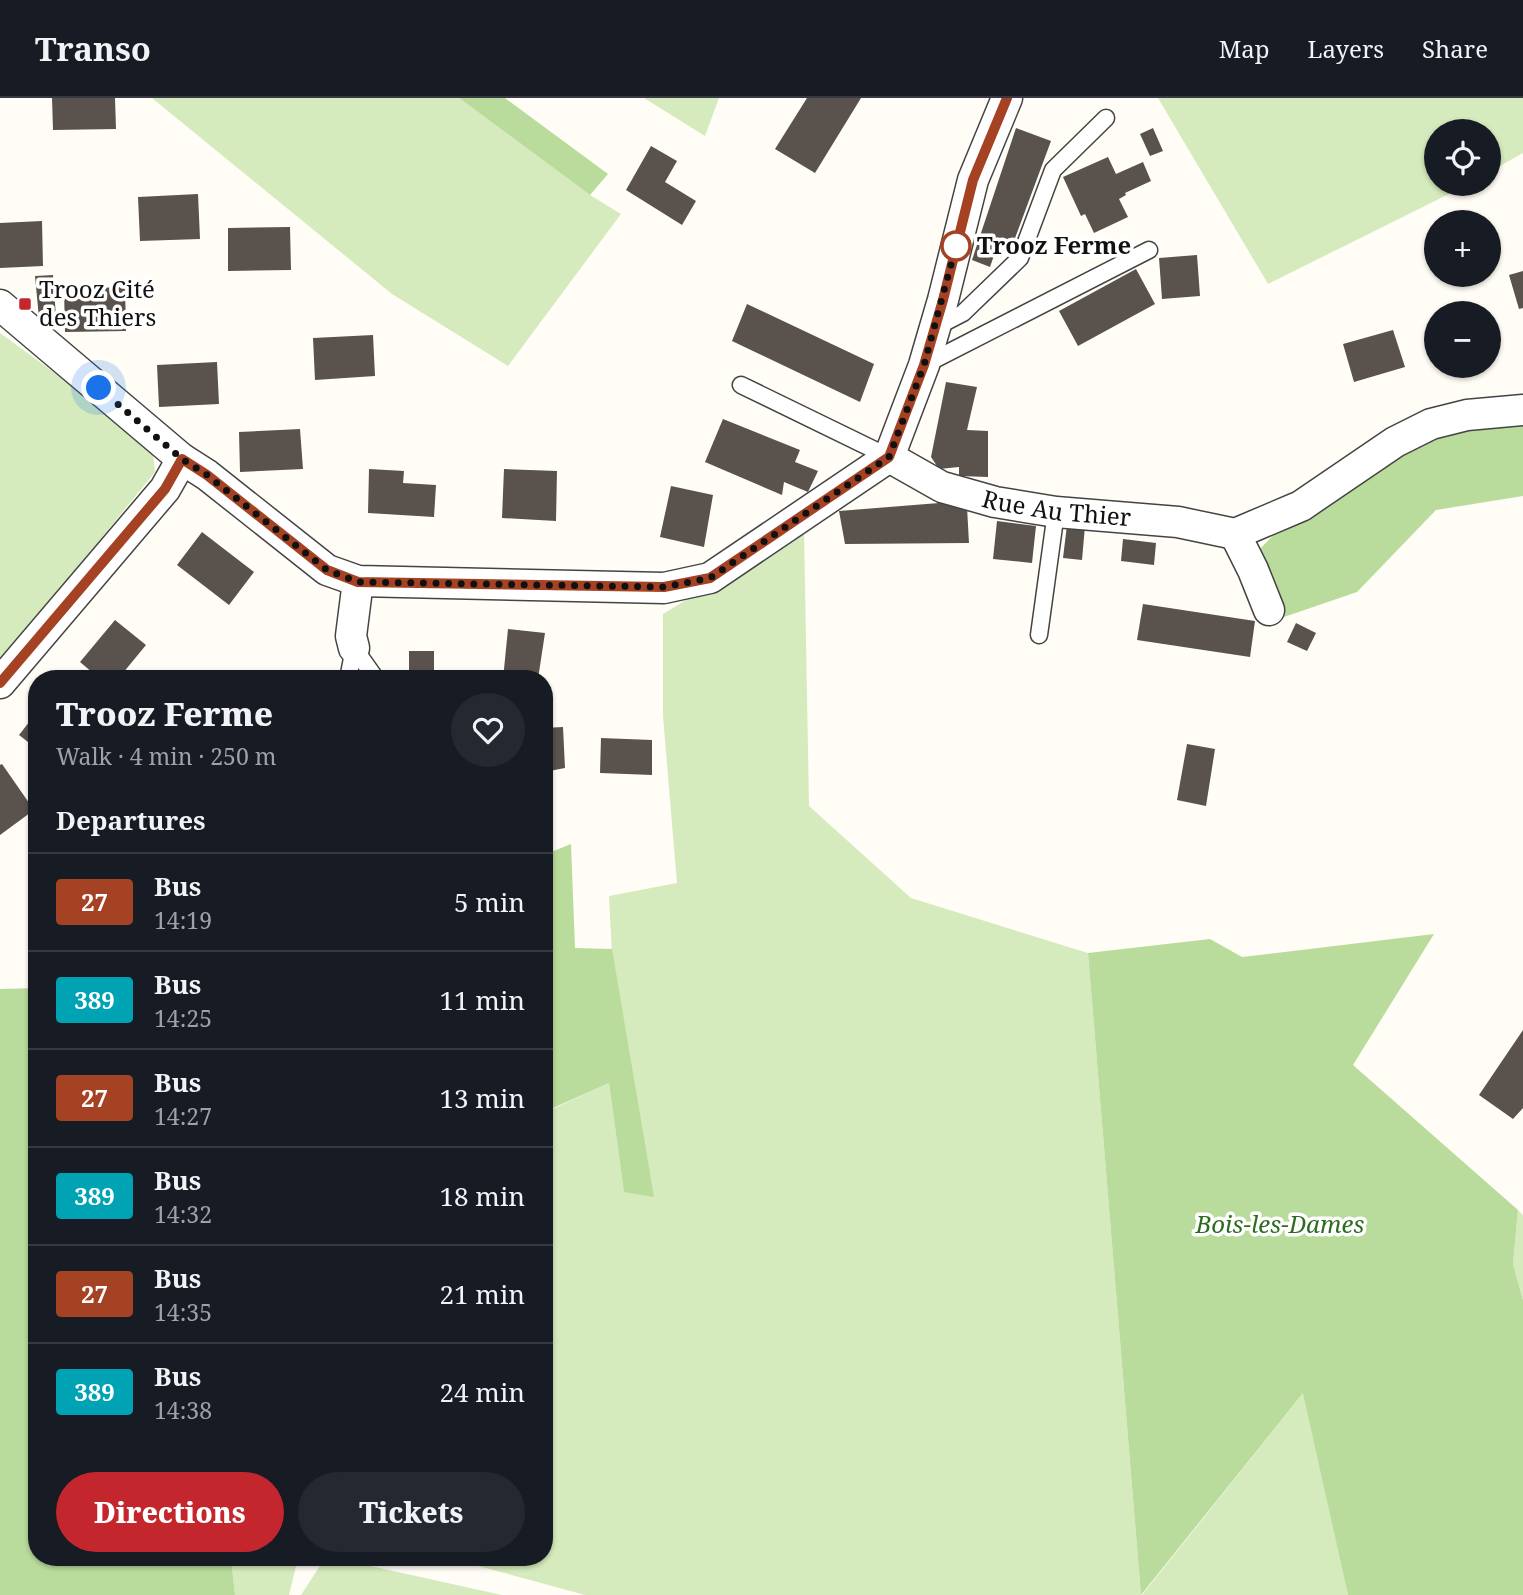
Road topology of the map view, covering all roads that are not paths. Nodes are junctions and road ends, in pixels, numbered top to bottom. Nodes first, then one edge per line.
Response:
1 (1007, 98) edge
2 (1107, 118) dead end
3 (1149, 250) dead end
4 (0, 305) edge
5 (934, 328) junction
6 (924, 365) junction
7 (741, 385) dead end
8 (1523, 410) edge
9 (889, 457) junction
10 (182, 459) junction
11 (1056, 512) junction
12 (1235, 534) junction
13 (358, 582) junction
14 (1269, 610) dead end
15 (1039, 635) dead end
16 (354, 648) junction
17 (350, 670) edge
18 (370, 670) edge
19 (0, 682) edge

1 - 5 street
2 - 5 lane
3 - 6 lane
4 - 10 street
5 - 6 street
6 - 9 street
7 - 9 lane
8 - 12 street
9 - 11 street, Rue Au Thier
9 - 13 street
10 - 13 street
10 - 19 street
11 - 12 street, Rue Au Thier
11 - 15 lane
12 - 14 street
13 - 16 street
16 - 17 lane
16 - 18 lane

